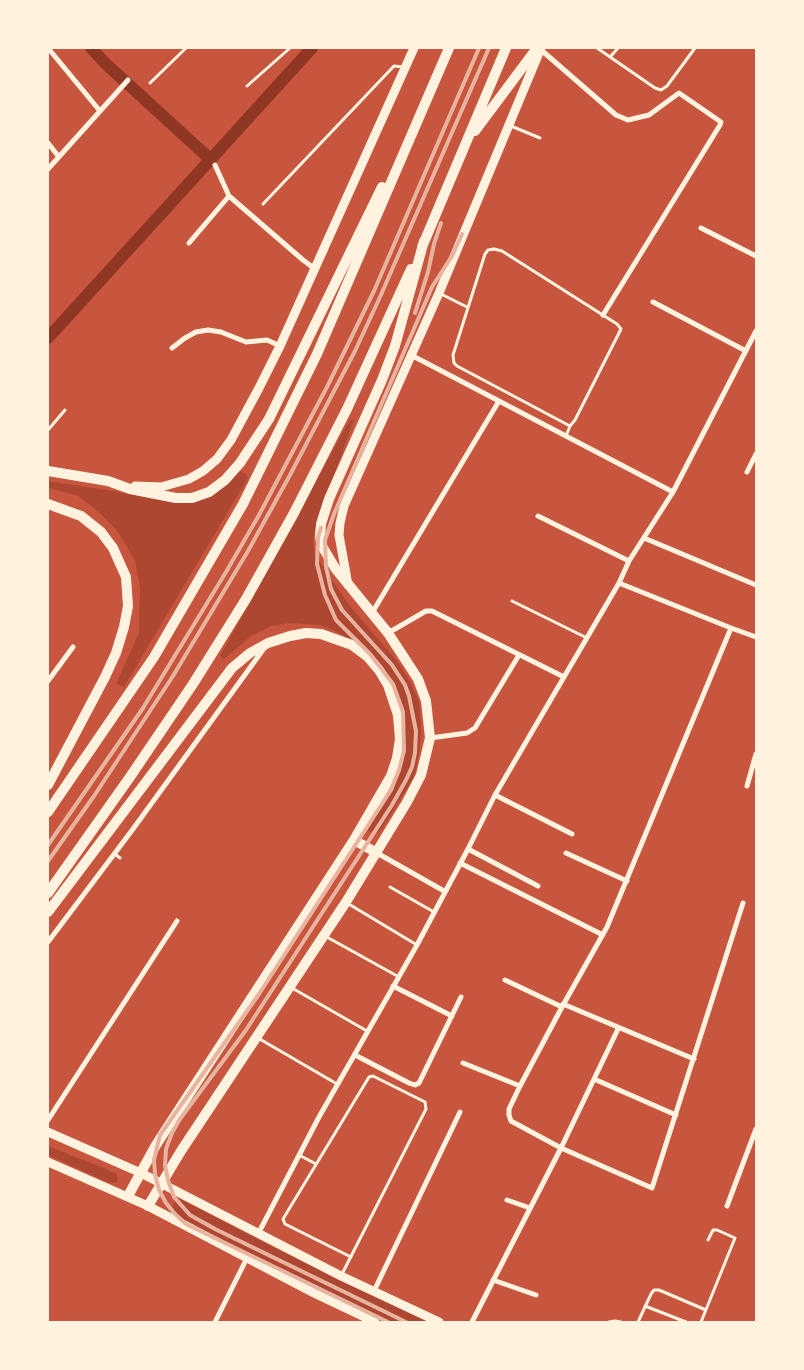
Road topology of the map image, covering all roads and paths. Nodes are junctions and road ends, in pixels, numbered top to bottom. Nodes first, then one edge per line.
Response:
1 (48, 48) edge
2 (186, 48) edge
3 (290, 48) edge
4 (414, 48) edge
5 (449, 48) edge
6 (506, 48) edge
7 (540, 48) edge
8 (597, 48) edge
9 (618, 48) edge
10 (695, 48) edge
11 (611, 56) junction
12 (406, 67) junction
13 (128, 80) dead end
14 (150, 83) dead end
15 (247, 86) dead end
16 (427, 97) junction
17 (100, 111) junction
18 (508, 124) junction
19 (540, 138) dead end
20 (48, 143) edge
21 (465, 144) junction
22 (59, 157) junction
23 (215, 165) dead end
24 (48, 169) edge
25 (229, 196) junction
26 (263, 204) dead end
27 (701, 228) dead end
28 (424, 241) junction
29 (189, 243) dead end
30 (756, 256) edge
31 (316, 269) junction
32 (439, 293) junction
33 (653, 302) dead end
34 (467, 307) junction
35 (603, 315) junction
36 (756, 331) edge
37 (280, 346) junction
38 (172, 348) dead end
39 (746, 351) junction
40 (411, 355) junction
41 (499, 401) junction
42 (66, 410) dead end
43 (570, 426) junction
44 (48, 430) edge
45 (566, 436) junction
46 (756, 454) edge
47 (48, 471) edge
48 (747, 472) dead end
49 (108, 480) junction
50 (673, 492) junction
51 (48, 504) edge
52 (538, 516) dead end
53 (644, 538) junction
54 (629, 561) junction
55 (619, 583) junction
56 (348, 585) junction
57 (756, 585) edge
58 (512, 601) dead end
59 (372, 613) junction
60 (731, 628) junction
61 (388, 633) junction
62 (756, 637) edge
63 (587, 638) junction
64 (268, 643) junction
65 (72, 646) dead end
66 (519, 655) junction
67 (564, 677) junction
68 (48, 681) edge
69 (430, 738) junction
70 (756, 754) edge
71 (48, 785) edge
72 (747, 786) dead end
73 (494, 795) junction
74 (48, 812) edge
75 (572, 834) dead end
76 (354, 840) junction
77 (468, 849) junction
78 (376, 853) junction
79 (566, 853) dead end
80 (460, 863) junction
81 (627, 881) junction
82 (538, 886) dead end
83 (390, 887) dead end
84 (444, 892) junction
85 (48, 893) edge
86 (346, 902) junction
87 (743, 903) dead end
88 (48, 912) edge
89 (434, 912) junction
90 (177, 921) dead end
91 (324, 935) junction
92 (603, 935) junction
93 (48, 942) edge
94 (417, 945) junction
95 (399, 977) junction
96 (505, 980) dead end
97 (393, 986) junction
98 (289, 987) junction
99 (461, 997) dead end
100 (563, 1006) junction
101 (452, 1016) junction
102 (618, 1029) junction
103 (368, 1031) junction
104 (257, 1037) junction
105 (355, 1055) junction
106 (694, 1059) junction
107 (463, 1063) dead end
108 (594, 1079) junction
109 (338, 1085) junction
110 (520, 1086) junction
111 (460, 1112) dead end
112 (676, 1114) junction
113 (48, 1120) edge
114 (756, 1129) edge
115 (48, 1132) edge
116 (561, 1148) junction
117 (300, 1155) junction
118 (48, 1162) edge
119 (316, 1164) junction
120 (140, 1173) junction
121 (161, 1183) junction
122 (128, 1196) junction
123 (507, 1200) dead end
124 (148, 1206) junction
125 (727, 1206) dead end
126 (530, 1208) junction
127 (258, 1234) junction
128 (708, 1240) dead end
129 (351, 1257) junction
130 (247, 1258) junction
131 (342, 1276) junction
132 (493, 1280) junction
133 (374, 1291) junction
134 (536, 1295) dead end
135 (645, 1306) junction
136 (706, 1310) junction
137 (215, 1322) edge
138 (375, 1322) edge
139 (439, 1322) edge
140 (472, 1322) edge
141 (609, 1322) edge
142 (622, 1322) edge
143 (638, 1322) edge
144 (686, 1322) edge
145 (701, 1322) edge

1 - 17 street
2 - 14 lane
3 - 15 lane
4 - 12 main road
5 - 16 main road
6 - 21 main road
7 - 18 main road
7 - 21 main road
7 - 35 street
8 - 11 lane
9 - 11 lane
10 - 11 lane
12 - 26 lane
12 - 31 main road
13 - 17 street
16 - 49 main road
16 - 74 main road
17 - 22 street
18 - 19 lane
18 - 32 main road
20 - 22 street
21 - 28 main road
22 - 24 street
23 - 25 street
25 - 29 street
25 - 31 street
27 - 30 street
28 - 56 main road
28 - 85 main road
31 - 37 main road
32 - 34 lane
32 - 40 main road
33 - 39 street
34 - 35 lane
34 - 43 lane
35 - 43 lane
36 - 39 street
37 - 38 street
37 - 49 main road
39 - 50 street
40 - 41 street
40 - 56 main road
41 - 45 street
41 - 59 street
42 - 44 lane
43 - 45 lane
45 - 50 street
46 - 48 street
47 - 49 main road
50 - 53 street
51 - 71 main road
52 - 54 street
53 - 54 street
53 - 57 street
54 - 55 street
55 - 60 street
55 - 63 street
56 - 59 main road
58 - 63 lane
59 - 61 main road
60 - 62 street
60 - 81 street
61 - 66 street
61 - 69 main road
63 - 67 street
64 - 76 main road
64 - 88 main road
64 - 93 street
65 - 68 street
66 - 67 street
66 - 69 street
67 - 73 street
69 - 78 main road
70 - 72 street
73 - 75 street
73 - 77 street
76 - 78 main road
76 - 120 main road
77 - 80 street
77 - 82 street
78 - 84 street
78 - 86 main road
79 - 81 street
80 - 84 street
80 - 92 street
81 - 92 street
83 - 89 lane
84 - 89 street
86 - 91 main road
86 - 94 lane
87 - 106 street
89 - 94 street
90 - 113 street
91 - 95 lane
91 - 98 main road
92 - 100 street
94 - 95 street
95 - 97 street
96 - 100 street
97 - 101 street
97 - 103 street
98 - 103 lane
98 - 104 main road
99 - 101 street
100 - 102 street
100 - 110 street
101 - 105 street
102 - 106 street
102 - 108 street
103 - 105 street
104 - 109 lane
104 - 121 main road
105 - 109 street
106 - 112 street
107 - 110 street
108 - 112 street
108 - 116 street
109 - 117 street
110 - 116 street
111 - 133 street
112 - 116 street
114 - 125 street
115 - 120 main road
116 - 126 street
117 - 119 lane
117 - 127 street
118 - 122 main road
119 - 129 lane
119 - 129 lane
120 - 121 main road
120 - 122 main road
121 - 124 main road
121 - 127 main road
122 - 124 main road
123 - 126 street
124 - 130 main road
126 - 132 street
127 - 131 main road
128 - 136 lane
129 - 131 lane
130 - 137 street
130 - 138 main road
131 - 133 main road
132 - 134 street
132 - 140 street
133 - 139 main road
135 - 136 lane
135 - 143 lane
135 - 144 lane
136 - 145 lane
141 - 142 lane

